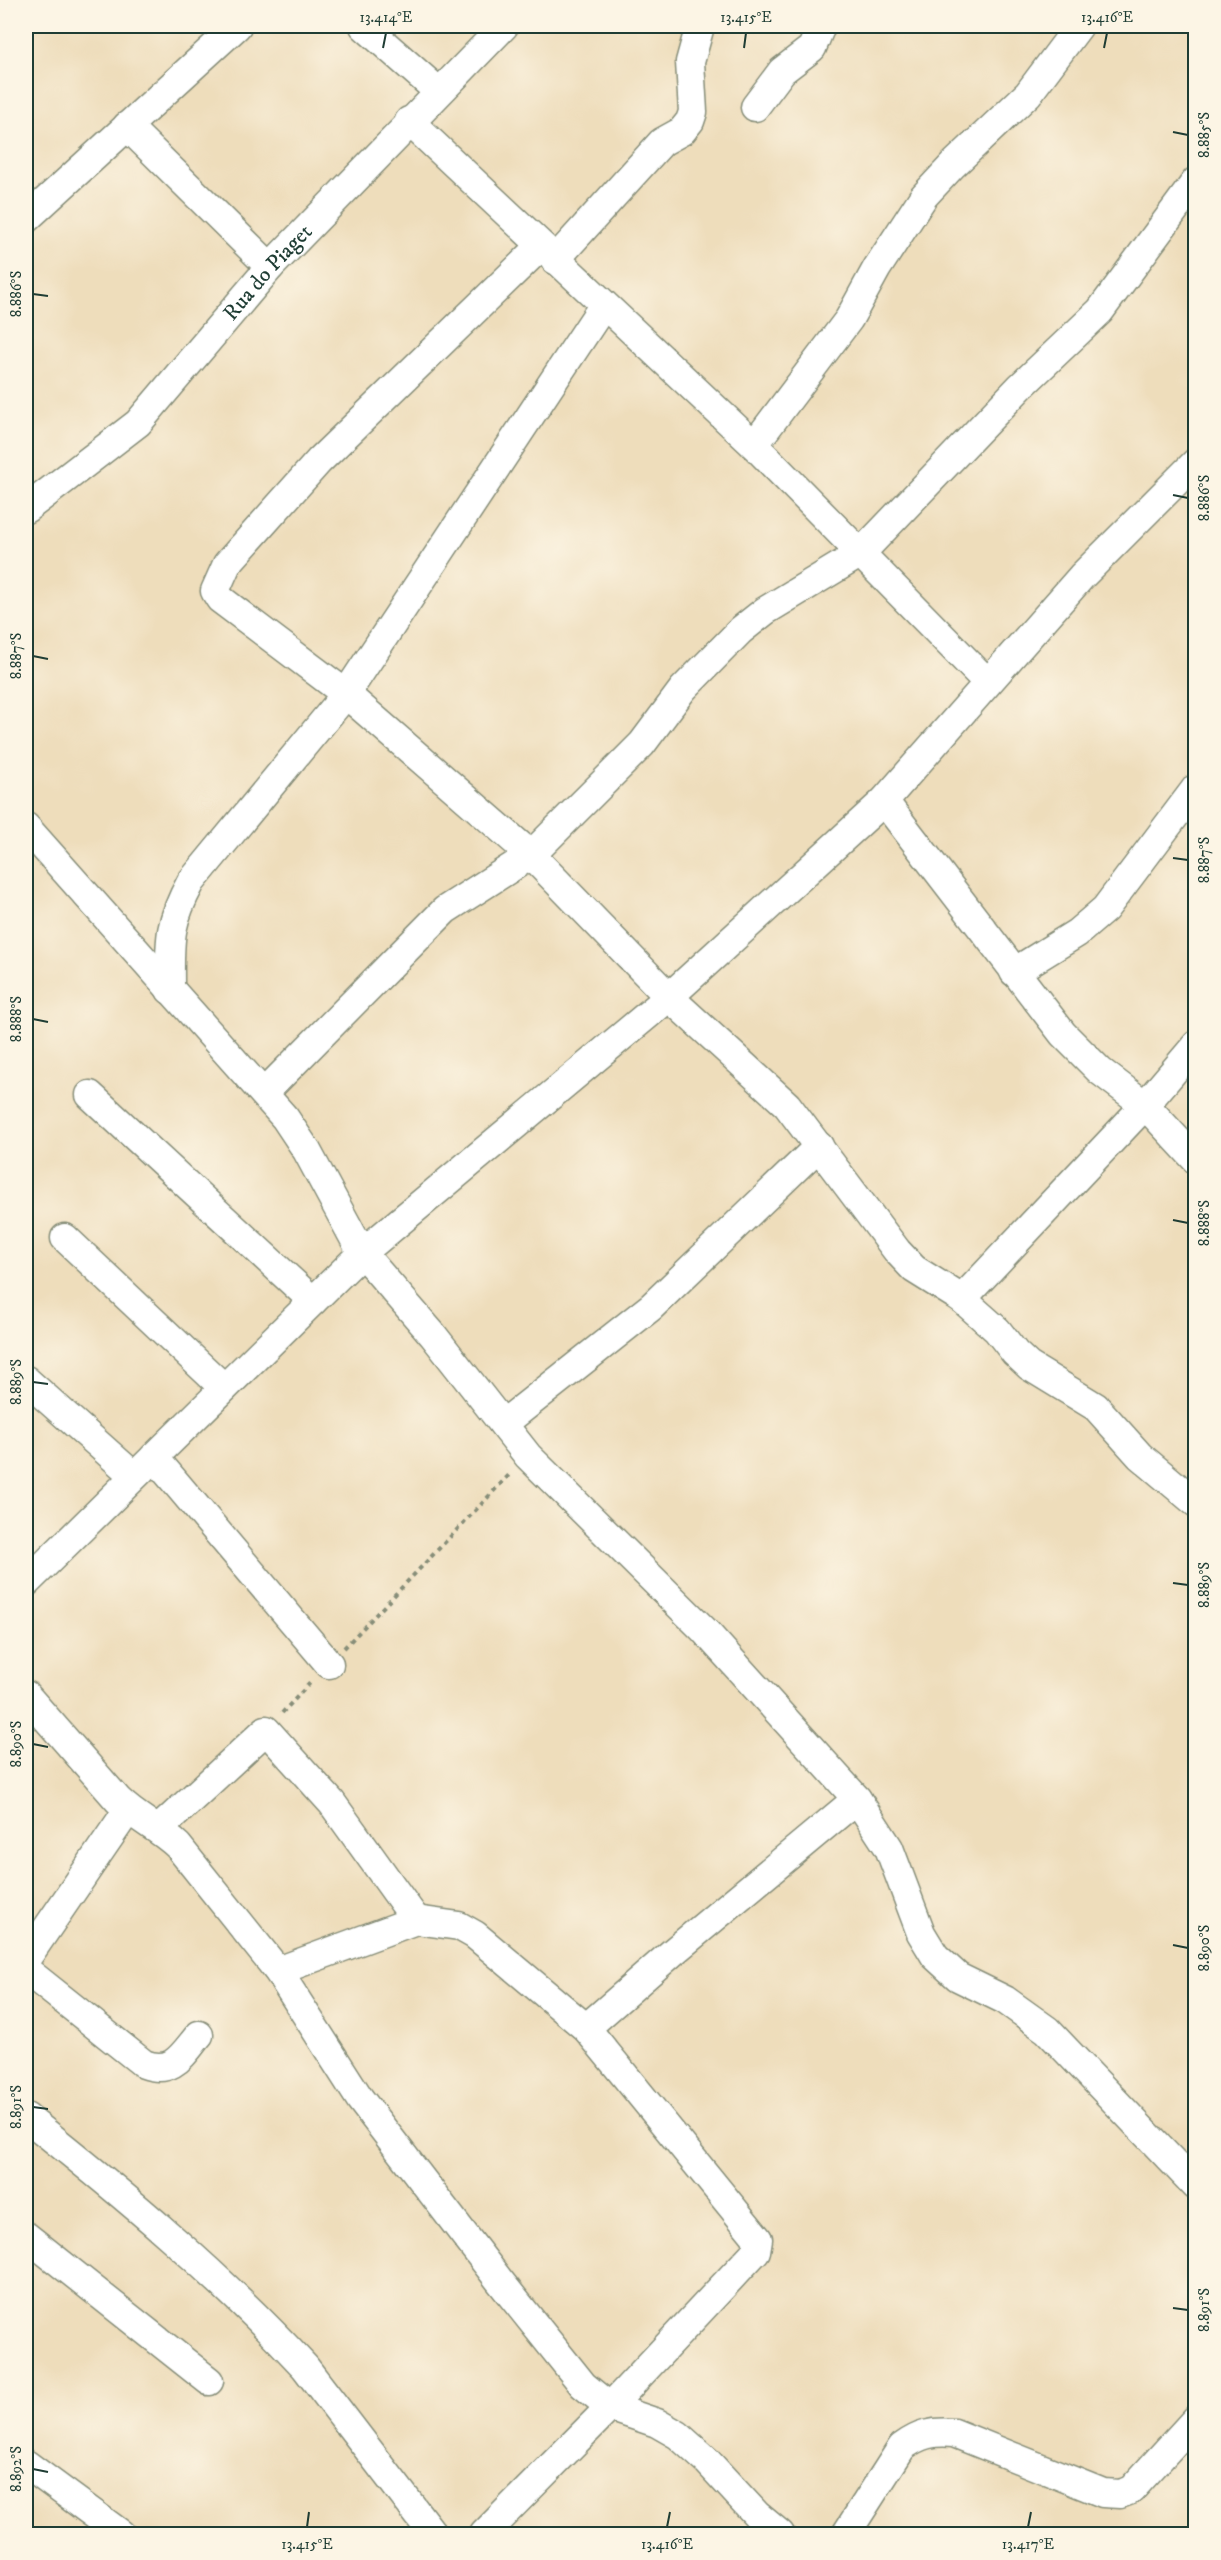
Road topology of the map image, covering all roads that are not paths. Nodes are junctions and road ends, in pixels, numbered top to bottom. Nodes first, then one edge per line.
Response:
1 (237, 26) edge
2 (364, 26) edge
3 (700, 26) edge
4 (821, 26) edge
5 (1079, 26) edge
6 (501, 27) edge
7 (439, 92) junction
8 (755, 107) dead end
9 (409, 121) junction
10 (127, 126) junction
11 (1196, 181) edge
12 (26, 219) edge
13 (548, 253) junction
14 (270, 267) junction
15 (603, 306) junction
16 (754, 445) junction
17 (1196, 462) edge
18 (26, 509) edge
19 (861, 553) junction
20 (987, 682) junction
21 (346, 694) junction
22 (1196, 788) edge
23 (884, 801) junction
24 (26, 827) edge
25 (531, 855) junction
26 (1014, 972) junction
27 (170, 990) junction
28 (669, 997) junction
29 (1196, 1045) edge
30 (264, 1093) junction
31 (90, 1095) dead end
32 (1144, 1105) junction
33 (819, 1146) junction
34 (1196, 1160) edge
35 (64, 1238) dead end
36 (362, 1253) junction
37 (962, 1299) junction
38 (313, 1301) junction
39 (26, 1380) edge
40 (224, 1388) junction
41 (503, 1424) junction
42 (144, 1466) junction
43 (1196, 1503) edge
44 (26, 1583) edge
45 (329, 1664) road end
46 (26, 1695) edge
47 (857, 1799) junction
48 (128, 1810) junction
49 (159, 1829) junction
50 (416, 1920) junction
51 (26, 1959) edge
52 (26, 1970) edge
53 (278, 1971) junction
54 (586, 2028) junction
55 (200, 2035) dead end
56 (26, 2117) edge
57 (1196, 2186) edge
58 (26, 2236) edge
59 (209, 2381) dead end
60 (610, 2407) junction
61 (1196, 2419) edge
62 (26, 2464) edge
63 (121, 2535) edge
64 (433, 2535) edge
65 (484, 2535) edge
66 (780, 2535) edge
67 (846, 2535) edge

1 - 10 street
2 - 7 street
3 - 13 street
4 - 8 street
5 - 16 street
6 - 7 street, Rua do Piaget
7 - 9 street, Rua do Piaget
9 - 13 street
9 - 14 street, Rua do Piaget
10 - 12 street
10 - 14 street
11 - 19 street
13 - 15 street
13 - 21 street
14 - 18 street, Rua do Piaget
15 - 16 street
15 - 21 street
16 - 19 street
17 - 20 street
19 - 20 street
19 - 25 street
20 - 23 street
21 - 25 street
21 - 27 street
22 - 26 street
23 - 26 street
23 - 28 street
24 - 27 street
25 - 28 street
25 - 30 street
26 - 32 street
27 - 30 street
28 - 33 street
28 - 36 street
29 - 32 street
30 - 36 street
31 - 38 street
32 - 34 street
32 - 37 street
33 - 37 street
33 - 41 street
35 - 40 street
36 - 38 street
36 - 41 street
37 - 43 street
38 - 40 street
39 - 42 street
40 - 42 street
41 - 47 street
42 - 44 street
42 - 45 street
46 - 48 street
47 - 54 street
47 - 57 street
48 - 49 street
48 - 51 street
49 - 50 street
49 - 53 street
50 - 53 street
50 - 54 street
52 - 55 street
53 - 60 street
54 - 60 street
56 - 64 street
58 - 59 street
60 - 65 street
60 - 66 street
61 - 67 street
62 - 63 street

